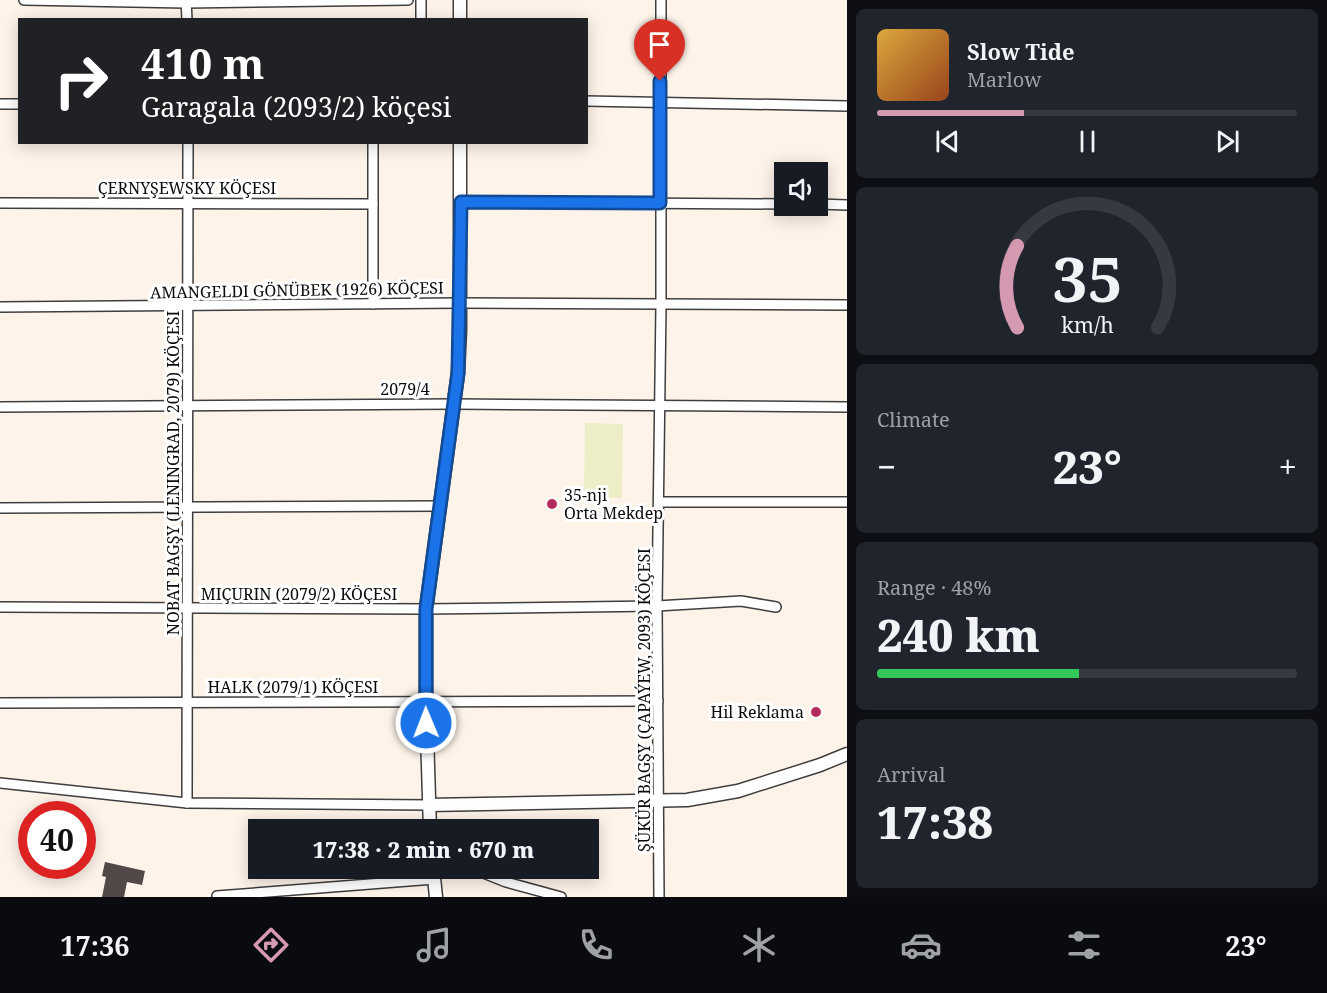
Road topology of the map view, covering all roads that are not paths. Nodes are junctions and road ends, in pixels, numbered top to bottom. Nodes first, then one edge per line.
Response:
1 (24, 0) edge
2 (408, 0) edge
3 (421, 0) edge
4 (460, 0) edge
5 (661, 0) edge
6 (186, 1) edge
7 (187, 18) edge
8 (421, 18) edge
9 (460, 18) edge
10 (588, 101) edge
11 (659, 102) junction
12 (0, 104) edge
13 (18, 104) edge
14 (847, 106) edge
15 (188, 144) edge
16 (373, 144) edge
17 (460, 144) edge
18 (461, 202) junction
19 (0, 203) edge
20 (188, 203) junction
21 (660, 203) junction
22 (373, 204) junction
23 (774, 204) edge
24 (828, 204) edge
25 (847, 205) edge
26 (460, 303) junction
27 (373, 304) junction
28 (661, 305) junction
29 (847, 305) edge
30 (0, 307) edge
31 (188, 307) junction
32 (455, 404) junction
33 (188, 405) junction
34 (660, 406) junction
35 (847, 406) edge
36 (0, 407) edge
37 (659, 502) junction
38 (847, 502) edge
39 (441, 506) junction
40 (188, 507) junction
41 (0, 508) edge
42 (657, 606) junction
43 (0, 607) edge
44 (776, 607) dead end
45 (188, 609) junction
46 (426, 609) junction
47 (658, 701) junction
48 (426, 702) junction
49 (0, 703) edge
50 (187, 703) junction
51 (847, 754) edge
52 (0, 783) edge
53 (659, 801) junction
54 (187, 803) junction
55 (428, 806) junction
56 (429, 819) edge
57 (385, 879) edge
58 (434, 879) edge
59 (500, 879) edge
60 (217, 896) edge
61 (436, 897) edge
62 (561, 897) edge
63 (659, 897) edge

1 - 6 street
2 - 6 street
3 - 8 street
4 - 9 street
5 - 11 street, ŞÜKÜR BAGŞY (ÇAPAÝEW, 2093) KÖÇESI
6 - 7 street
10 - 11 street
11 - 14 street
11 - 21 street, ŞÜKÜR BAGŞY (ÇAPAÝEW, 2093) KÖÇESI
12 - 13 street
15 - 20 street, NOBAT BAGŞY (LENINGRAD, 2079) KÖÇESI
16 - 22 street
17 - 18 street
18 - 21 street
18 - 26 street
19 - 20 street, ÇERNYŞEWSKY KÖÇESI
20 - 22 street, ÇERNYŞEWSKY KÖÇESI
20 - 31 street, NOBAT BAGŞY (LENINGRAD, 2079) KÖÇESI
21 - 23 street
21 - 28 street, ŞÜKÜR BAGŞY (ÇAPAÝEW, 2093) KÖÇESI
22 - 27 street
24 - 25 street
26 - 27 street, AMANGELDI GÖNÜBEK (1926) KÖÇESI
26 - 28 street, AMANGELDI GÖNÜBEK (1926) KÖÇESI
26 - 32 street
27 - 31 street, AMANGELDI GÖNÜBEK (1926) KÖÇESI
28 - 29 street, AMANGELDI GÖNÜBEK (1926) KÖÇESI
28 - 34 street, ŞÜKÜR BAGŞY (ÇAPAÝEW, 2093) KÖÇESI
30 - 31 street, AMANGELDI GÖNÜBEK (1926) KÖÇESI
31 - 33 street, NOBAT BAGŞY (LENINGRAD, 2079) KÖÇESI
32 - 33 street, 2079/4 / 2079/4
32 - 34 street, 2079/4 / 2079/4
32 - 39 street
33 - 36 street, 2079/4 / 2079/4
33 - 40 street, NOBAT BAGŞY (LENINGRAD, 2079) KÖÇESI
34 - 35 street, 2079/4 / 2079/4
34 - 37 street, ŞÜKÜR BAGŞY (ÇAPAÝEW, 2093) KÖÇESI
37 - 38 street
37 - 42 street, ŞÜKÜR BAGŞY (ÇAPAÝEW, 2093) KÖÇESI
39 - 40 street
39 - 46 street
40 - 41 street
40 - 45 street, NOBAT BAGŞY (LENINGRAD, 2079) KÖÇESI
42 - 44 street, MIÇURIN (2079/2) KÖÇESI
42 - 46 street, MIÇURIN (2079/2) KÖÇESI
42 - 47 street, ŞÜKÜR BAGŞY (ÇAPAÝEW, 2093) KÖÇESI
43 - 45 street, MIÇURIN (2079/2) KÖÇESI
45 - 46 street, MIÇURIN (2079/2) KÖÇESI
45 - 50 street, NOBAT BAGŞY (LENINGRAD, 2079) KÖÇESI
46 - 48 street
47 - 48 street, HALK (2079/1) KÖÇESI
47 - 53 street, ŞÜKÜR BAGŞY (ÇAPAÝEW, 2093) KÖÇESI
48 - 50 street, HALK (2079/1) KÖÇESI
48 - 55 street
49 - 50 street, HALK (2079/1) KÖÇESI
50 - 54 street, NOBAT BAGŞY (LENINGRAD, 2079) KÖÇESI
51 - 53 street
52 - 54 street
53 - 55 street
53 - 63 street, ŞÜKÜR BAGŞY (ÇAPAÝEW, 2093) KÖÇESI
54 - 55 street
55 - 56 street
57 - 60 street
58 - 61 street
59 - 62 street

